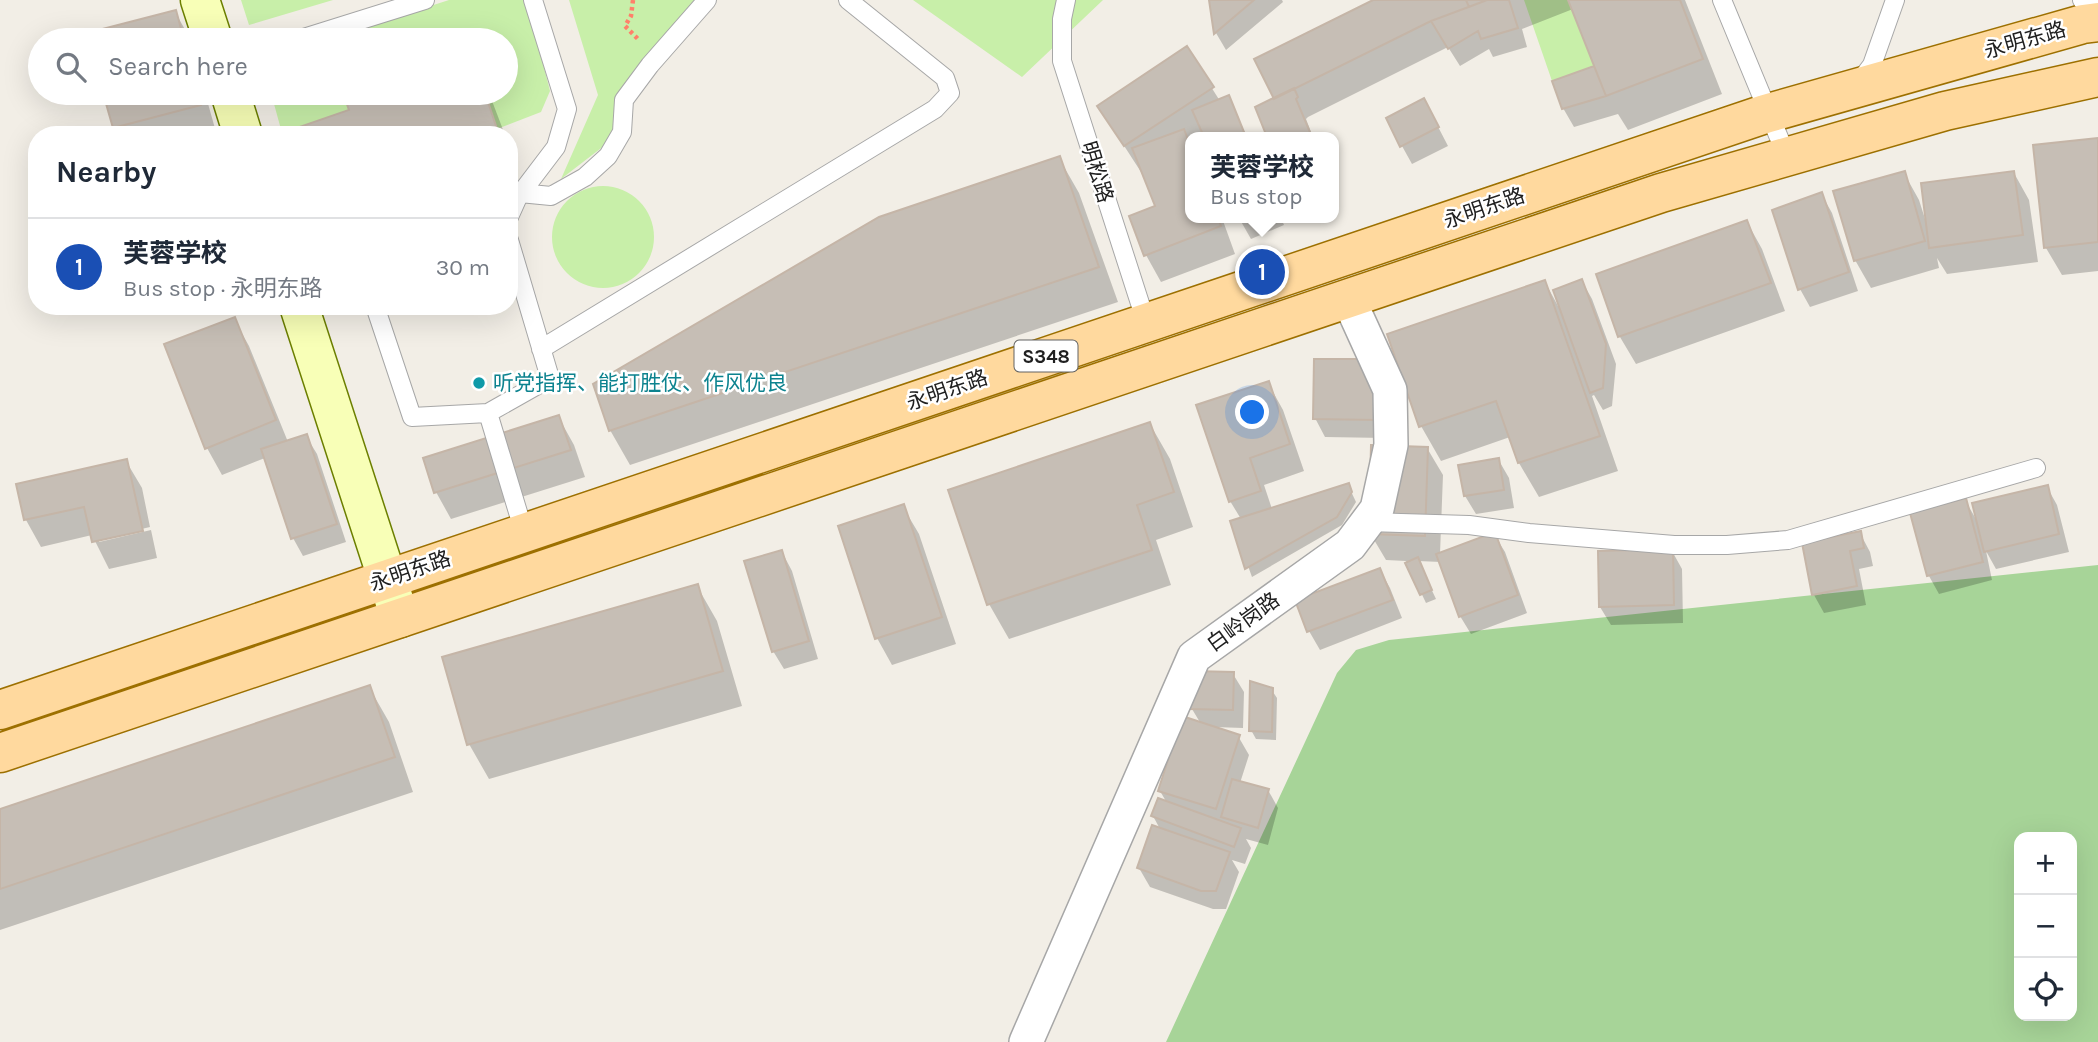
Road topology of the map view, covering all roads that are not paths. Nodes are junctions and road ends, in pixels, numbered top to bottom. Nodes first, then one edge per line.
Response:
1 (200, 0) edge
2 (425, 0) edge
3 (533, 0) edge
4 (707, 0) edge
5 (848, 0) edge
6 (1722, 0) edge
7 (2082, 0) edge
8 (1893, 3) edge
9 (1063, 5) edge
10 (2098, 9) edge
11 (2098, 22) edge
12 (209, 28) edge
13 (335, 28) edge
14 (2098, 77) edge
15 (1843, 91) junction
16 (234, 105) edge
17 (1769, 113) junction
18 (240, 126) edge
19 (1787, 157) junction
20 (520, 194) junction
21 (518, 198) edge
22 (518, 271) edge
23 (1349, 300) junction
24 (302, 315) edge
25 (378, 315) edge
26 (1146, 323) junction
27 (541, 349) junction
28 (488, 413) junction
29 (2036, 468) dead end
30 (1367, 522) junction
31 (524, 532) junction
32 (387, 579) junction
33 (400, 618) junction
34 (0, 710) edge
35 (0, 753) edge
36 (1026, 1042) edge

1 - 12 street
2 - 13 lane
3 - 20 lane
4 - 20 lane
5 - 27 lane
6 - 17 lane
7 - 10 lane
8 - 15 lane
9 - 26 lane, 明松路
11 - 15 main road, 永明东路 / S348
14 - 19 main road, 永明东路 / S348
15 - 17 main road, 永明东路 / S348
16 - 18 street
17 - 19 lane
17 - 26 main road, 永明东路 / S348
19 - 23 main road, 永明东路 / S348
20 - 21 lane
22 - 27 lane
23 - 30 street, 白岭岗路
23 - 33 main road, 永明东路 / S348
24 - 32 street
25 - 28 lane
26 - 31 main road, 永明东路 / S348
27 - 28 lane
28 - 31 lane
29 - 30 lane
30 - 36 street, 白岭岗路
31 - 32 main road, 永明东路 / S348
32 - 33 street
32 - 34 main road, 永明东路 / S348
33 - 35 main road, 永明东路 / S348

